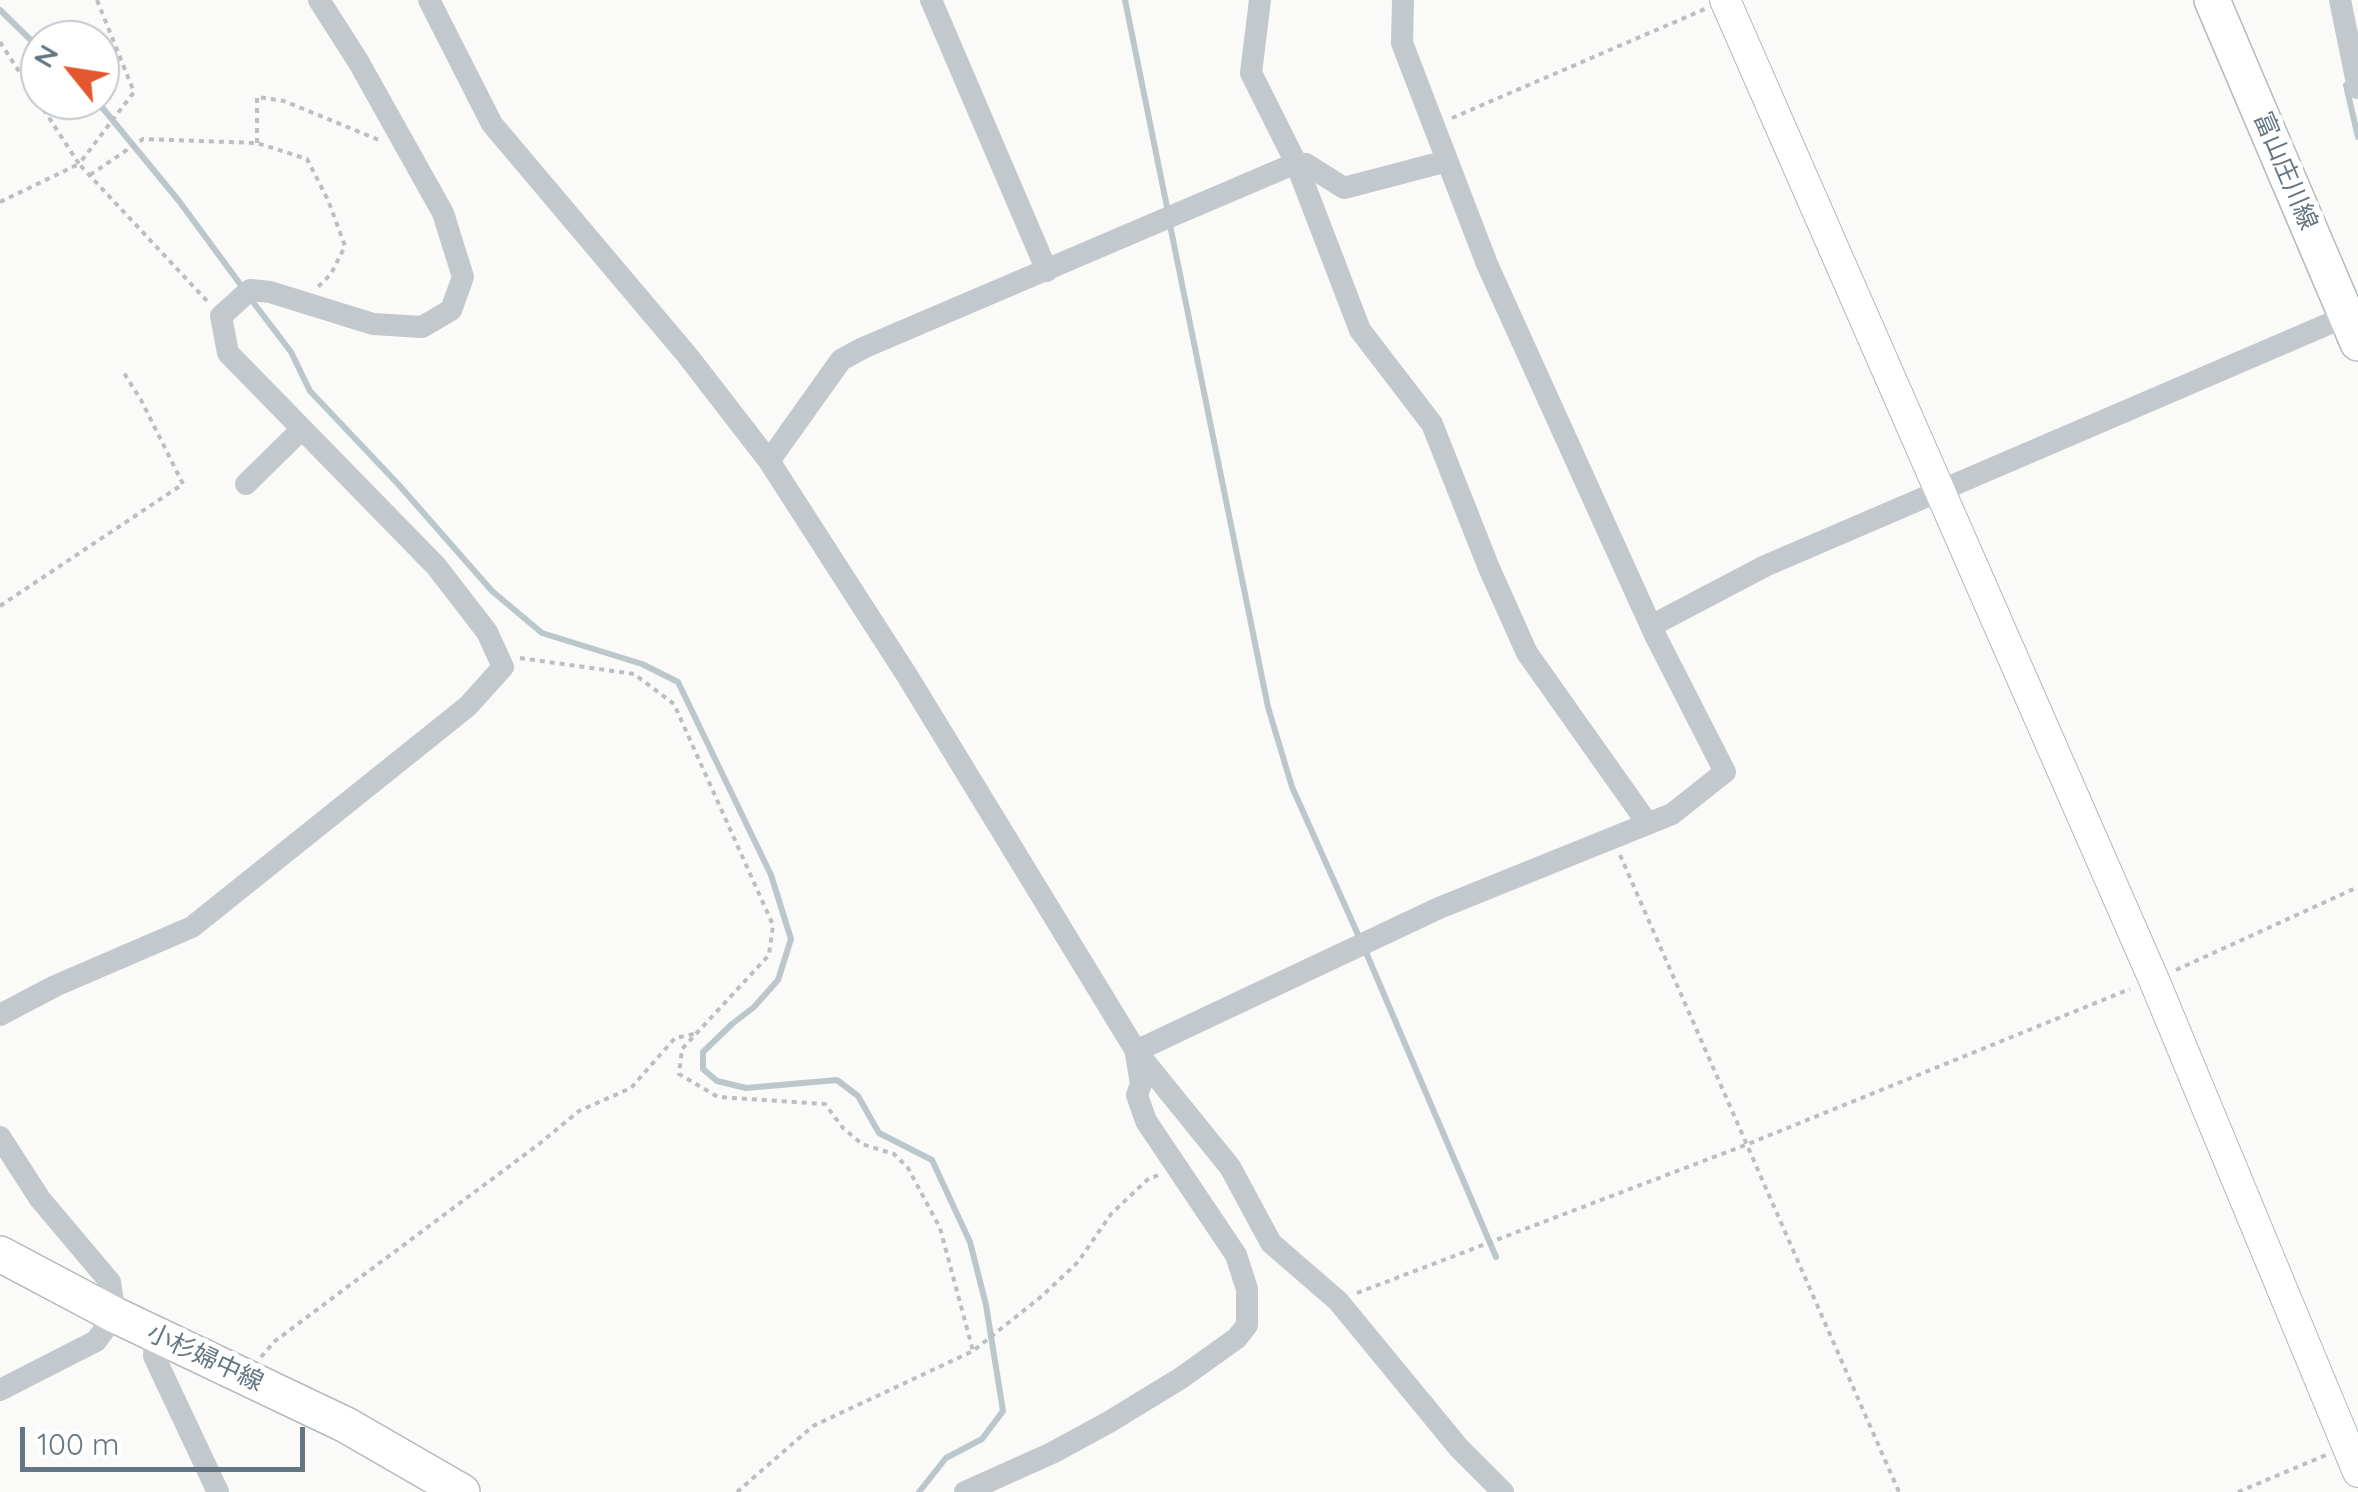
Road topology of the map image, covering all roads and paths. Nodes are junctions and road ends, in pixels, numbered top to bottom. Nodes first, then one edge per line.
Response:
1 (97, 0) edge
2 (319, 0) edge
3 (429, 0) edge
4 (932, 0) edge
5 (1260, 0) edge
6 (1403, 0) edge
7 (2212, 0) edge
8 (2340, 0) edge
9 (1716, 4) edge
10 (0, 42) edge
11 (2358, 88) edge
12 (1434, 126) junction
13 (257, 143) junction
14 (409, 152) junction
15 (1447, 161) junction
16 (1296, 162) junction
17 (79, 164) junction
18 (90, 175) junction
19 (0, 202) edge
20 (1046, 271) junction
21 (303, 302) junction
22 (221, 316) junction
23 (2353, 330) edge
24 (124, 373) dead end
25 (301, 430) junction
26 (768, 461) junction
27 (246, 484) dead end
28 (1939, 493) junction
29 (0, 606) edge
30 (1651, 626) junction
31 (502, 668) junction
32 (1648, 824) junction
33 (1612, 839) junction
34 (2358, 887) edge
35 (2154, 980) junction
36 (0, 1016) edge
37 (699, 1032) junction
38 (1136, 1051) junction
39 (0, 1137) edge
40 (1748, 1144) junction
41 (1177, 1168) junction
42 (0, 1254) edge
43 (1338, 1301) junction
44 (115, 1316) junction
45 (154, 1334) junction
46 (974, 1352) junction
47 (244, 1376) junction
48 (0, 1390) edge
49 (2352, 1459) edge
50 (218, 1492) edge
51 (462, 1492) edge
52 (737, 1492) edge
53 (965, 1492) edge
54 (1503, 1492) edge
55 (1899, 1492) edge
56 (2238, 1492) edge

1 - 17 path
2 - 14 street
3 - 26 street
4 - 20 street
5 - 16 street
6 - 12 street
7 - 23 main road, 富山庄川線
8 - 11 street
9 - 12 path
9 - 28 street
10 - 17 path
12 - 15 street
13 - 14 path
13 - 18 path
13 - 21 path
14 - 21 street
15 - 16 street
15 - 30 street
16 - 20 street
16 - 32 street
17 - 18 path
17 - 19 path
18 - 22 path
20 - 26 street
21 - 22 street
22 - 25 street
23 - 28 street
24 - 29 path
25 - 27 street
25 - 31 street
26 - 38 street
28 - 30 street
28 - 35 street
30 - 32 street
31 - 36 street
31 - 37 path
32 - 33 street
33 - 38 street
33 - 40 path
34 - 35 path
35 - 40 path
35 - 49 street
37 - 46 path
37 - 47 path
38 - 41 street
38 - 43 street
39 - 44 street
40 - 43 path
40 - 55 path
41 - 46 path
41 - 53 street
42 - 44 main road, 小杉婦中線
43 - 54 street
44 - 45 main road, 小杉婦中線
44 - 48 street
45 - 47 main road, 小杉婦中線
45 - 50 street
46 - 52 path
47 - 51 main road, 小杉婦中線
49 - 56 path

